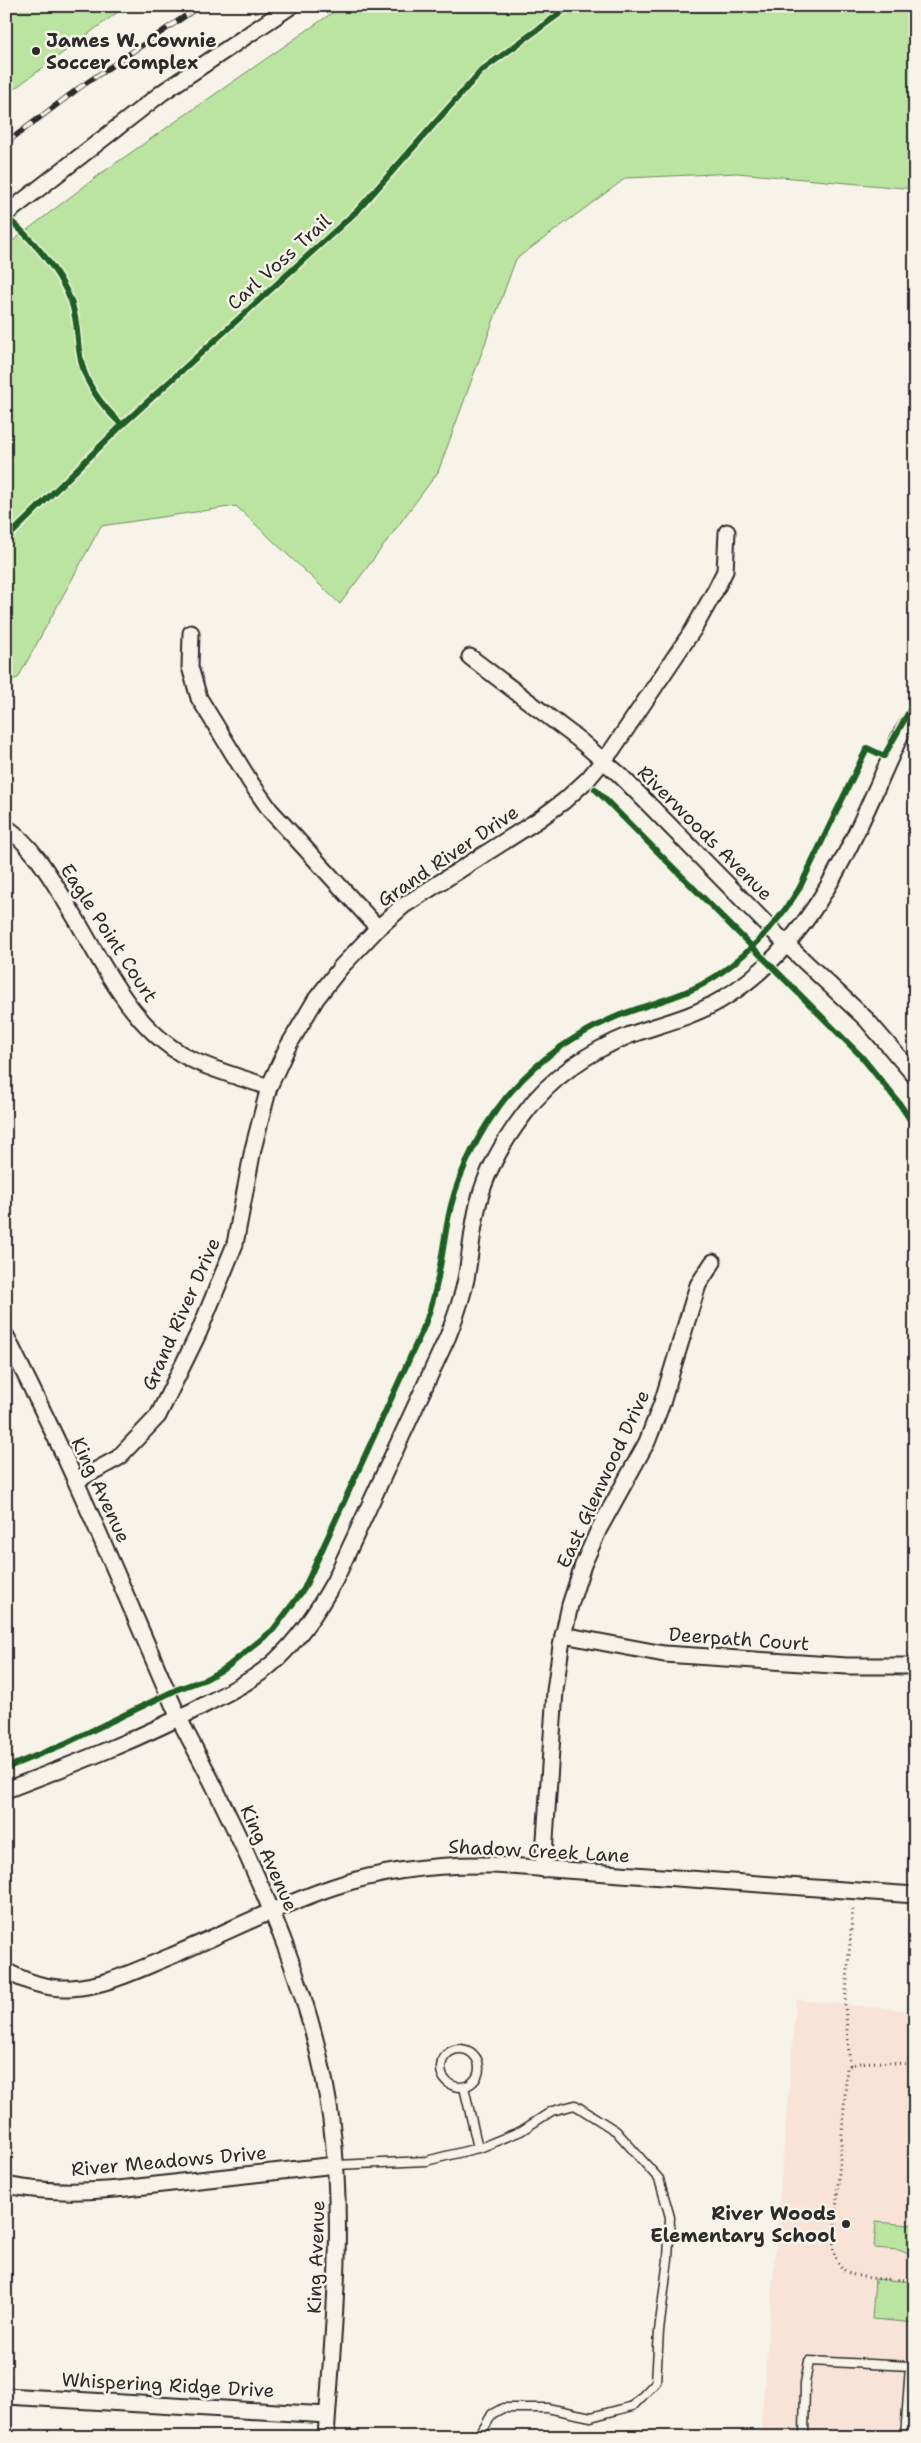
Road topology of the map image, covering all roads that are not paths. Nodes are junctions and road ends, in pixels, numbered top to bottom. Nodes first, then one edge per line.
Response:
1 (291, 6) edge
2 (6, 214) edge
3 (727, 532) dead end
4 (191, 632) dead end
5 (470, 657) dead end
6 (915, 712) edge
7 (604, 760) junction
8 (6, 827) edge
9 (378, 928) junction
10 (787, 945) junction
11 (915, 1076) edge
12 (269, 1088) junction
13 (714, 1262) dead end
14 (6, 1336) edge
15 (76, 1481) junction
16 (563, 1635) junction
17 (915, 1666) edge
18 (179, 1718) junction
19 (6, 1790) edge
20 (544, 1869) junction
21 (915, 1895) edge
22 (273, 1912) junction
23 (6, 1971) edge
24 (464, 2087) junction
25 (478, 2148) junction
26 (336, 2165) junction
27 (6, 2185) edge
28 (6, 2396) edge
29 (327, 2415) junction
30 (326, 2437) edge
31 (479, 2437) edge
32 (804, 2437) edge
33 (905, 2437) edge

1 - 2 street
3 - 7 street, Grand River Drive
4 - 9 street
5 - 7 street, Riverwoods Avenue
6 - 10 street
7 - 9 street, Grand River Drive
7 - 10 street, Riverwoods Avenue
8 - 12 street, Eagle Point Court
9 - 12 street, Grand River Drive
10 - 11 street, Riverwoods Avenue
10 - 18 street
12 - 15 street, Grand River Drive
13 - 16 street, East Glenwood Drive
14 - 15 street, King Avenue
15 - 18 street, King Avenue
16 - 17 street, Deerpath Court
16 - 20 street, East Glenwood Drive
18 - 19 street
18 - 22 street, King Avenue
20 - 21 street, Shadow Creek Lane
20 - 22 street, Shadow Creek Lane
22 - 23 street, Shadow Creek Lane
22 - 26 street, King Avenue
24 - 24 lane
24 - 25 lane
25 - 26 lane
25 - 31 lane
26 - 27 street, River Meadows Drive
26 - 29 street, King Avenue
28 - 29 street, Whispering Ridge Drive
29 - 30 street, King Avenue
32 - 33 lane

